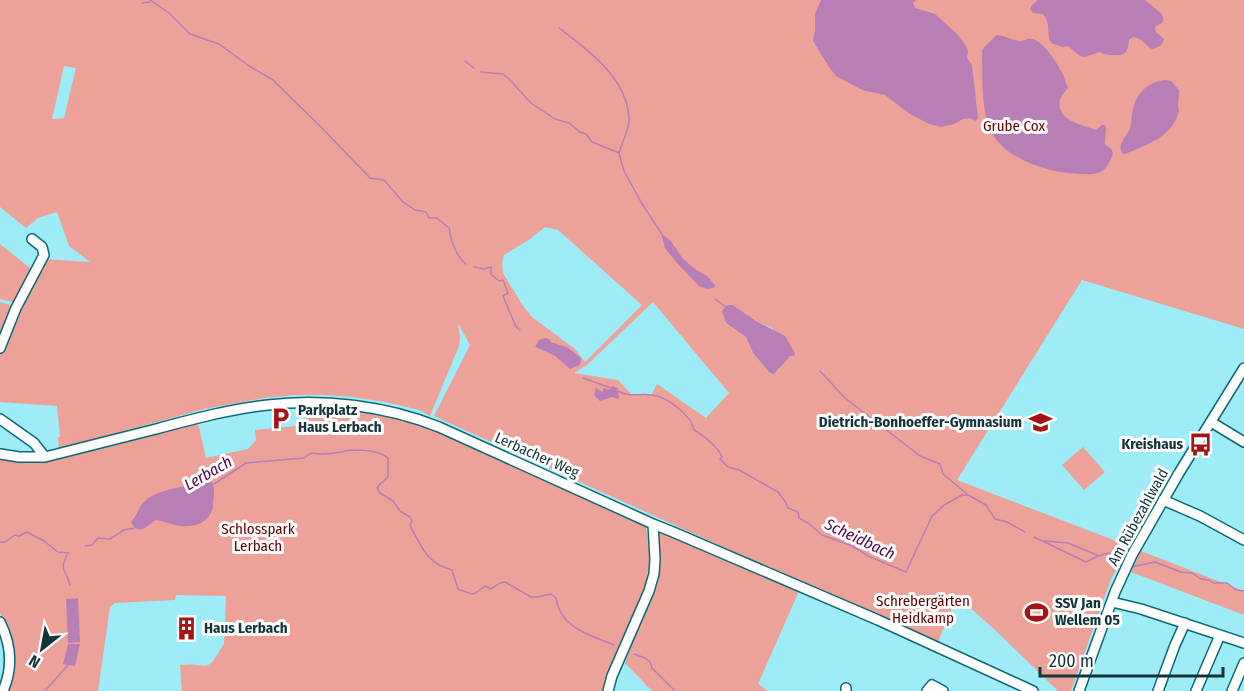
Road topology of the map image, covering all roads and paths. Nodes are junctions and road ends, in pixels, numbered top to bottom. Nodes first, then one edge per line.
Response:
1 (32, 239) dead end
2 (0, 348) edge
3 (1244, 368) edge
4 (0, 419) edge
5 (1210, 422) junction
6 (1244, 442) edge
7 (0, 454) edge
8 (45, 457) junction
9 (1163, 500) junction
10 (653, 524) junction
11 (1244, 540) edge
12 (1114, 602) junction
13 (0, 622) edge
14 (1185, 623) junction
15 (1220, 635) junction
16 (1244, 643) edge
17 (1244, 663) edge
18 (3, 691) edge
19 (608, 691) edge
20 (927, 691) edge
21 (944, 691) edge
22 (1033, 691) edge
23 (1079, 691) edge
24 (1158, 691) edge
25 (1196, 691) edge
26 (1232, 691) edge

1 - 2 street
3 - 5 street, Am Rübezahlwald
4 - 8 street
5 - 6 street
5 - 9 street, Am Rübezahlwald
7 - 8 street, Lerbacher Weg
8 - 10 street, Lerbacher Weg
9 - 11 street
9 - 12 street, Am Rübezahlwald
10 - 19 street
10 - 22 street, Lerbacher Weg
12 - 14 street
12 - 23 street, Am Rübezahlwald
13 - 18 street
14 - 15 street
14 - 24 street
15 - 16 street
15 - 25 street
17 - 26 street
20 - 21 street

